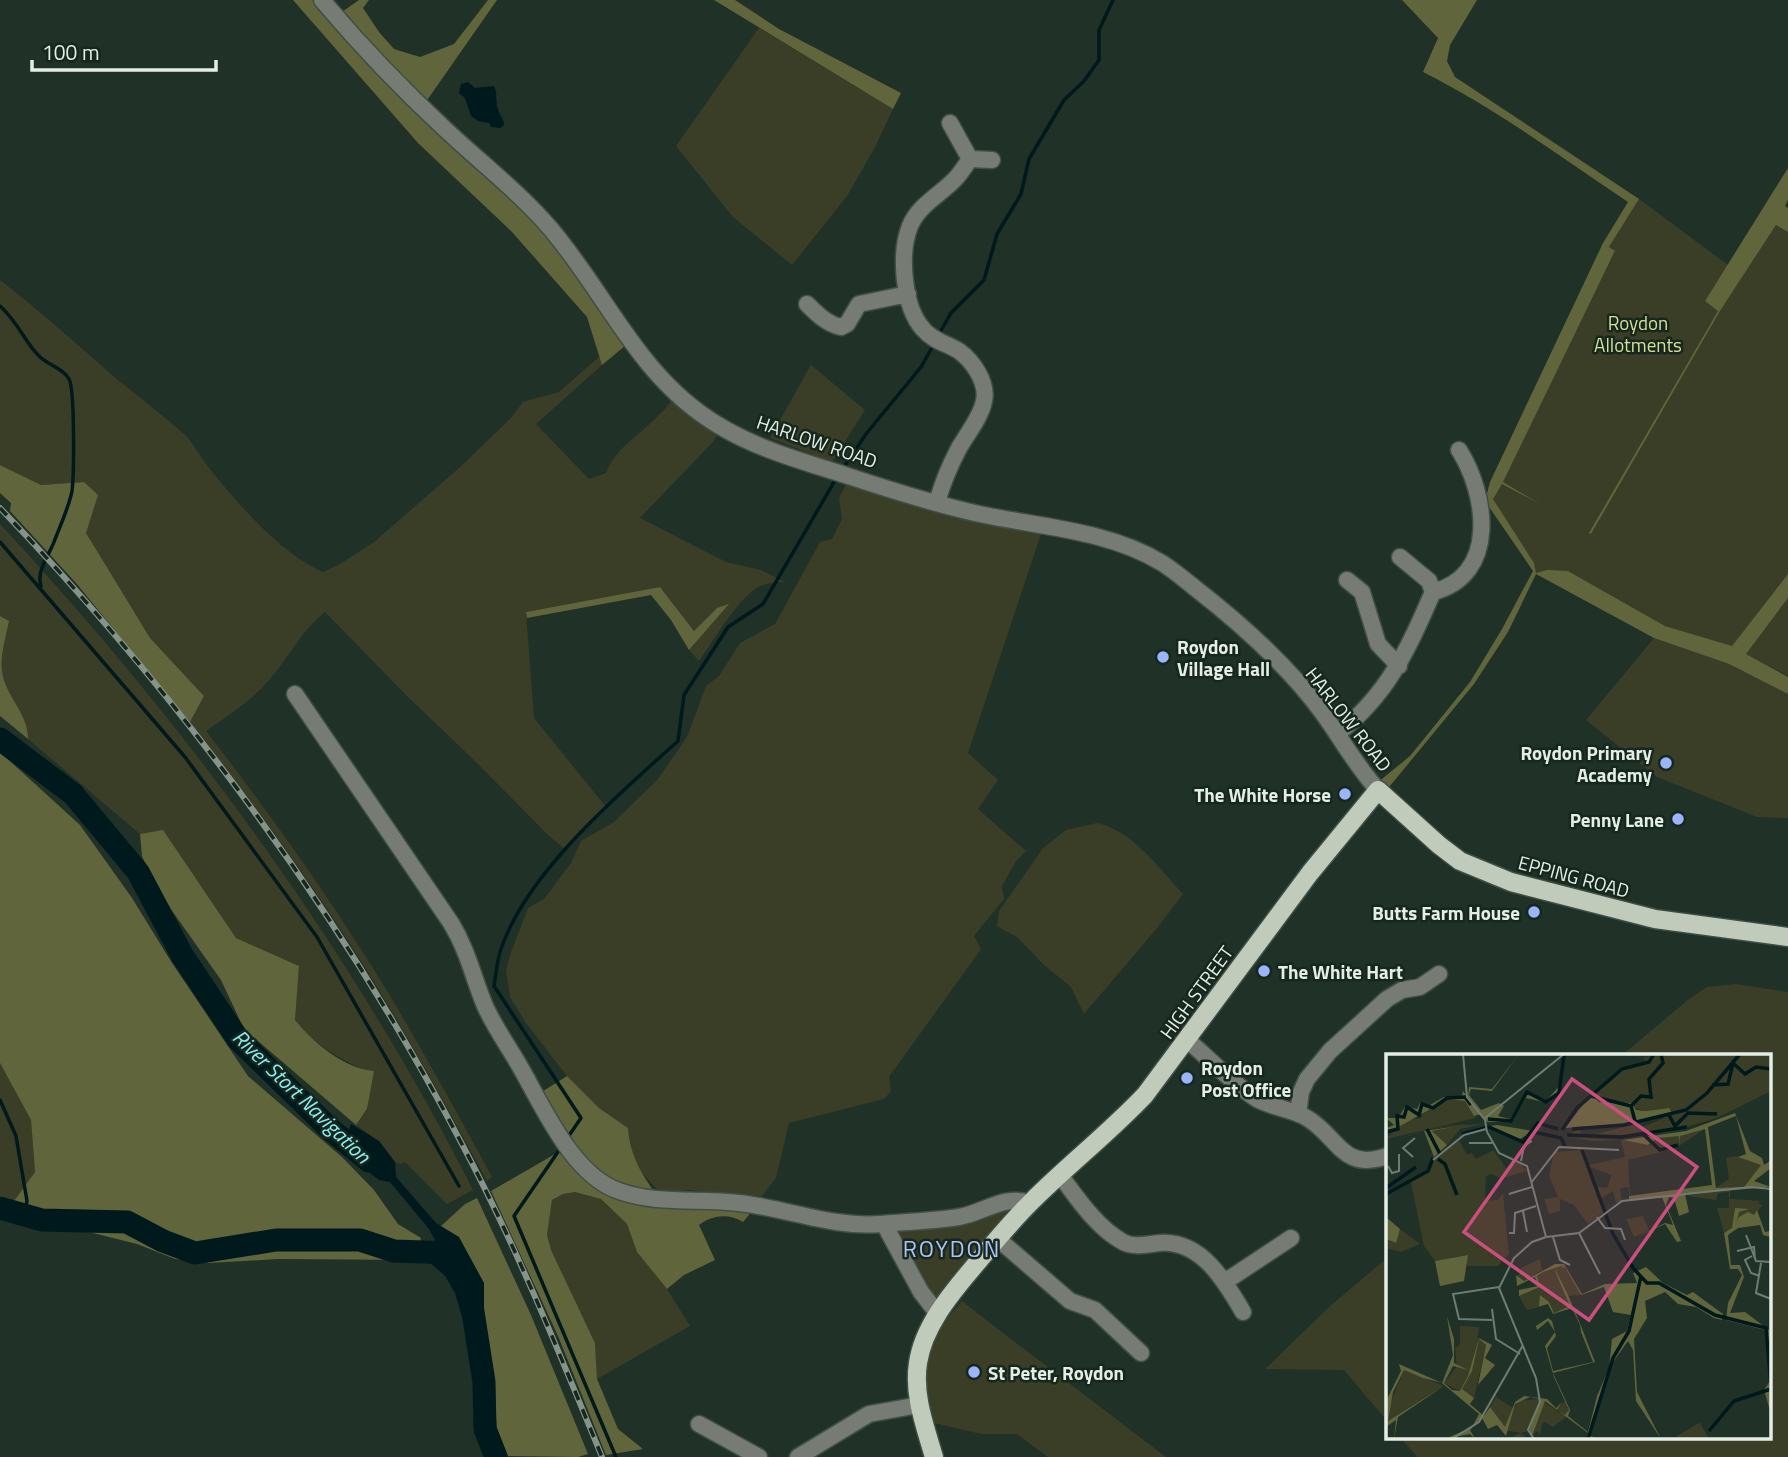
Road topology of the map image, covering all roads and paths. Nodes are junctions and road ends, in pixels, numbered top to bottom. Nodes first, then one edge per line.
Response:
1 (322, 0) edge
2 (950, 123) dead end
3 (970, 159) junction
4 (992, 159) dead end
5 (908, 294) junction
6 (807, 304) dead end
7 (1459, 450) dead end
8 (937, 503) junction
9 (1400, 557) dead end
10 (1347, 580) dead end
11 (1433, 592) junction
12 (1398, 666) junction
13 (295, 694) dead end
14 (1337, 734) junction
15 (1378, 790) junction
16 (1788, 937) edge
17 (1439, 974) dead end
18 (1187, 1040) junction
19 (1298, 1114) junction
20 (1386, 1156) edge
21 (1060, 1175) junction
22 (1030, 1203) junction
23 (884, 1224) junction
24 (1291, 1238) dead end
25 (998, 1239) junction
26 (1226, 1281) junction
27 (1243, 1312) dead end
28 (938, 1314) junction
29 (1141, 1353) dead end
30 (919, 1405) junction
31 (699, 1424) dead end
32 (759, 1457) edge
33 (798, 1457) edge
34 (934, 1457) edge

1 - 8 street, HARLOW ROAD
2 - 3 street
3 - 4 street
3 - 5 street
5 - 6 street
5 - 8 street
7 - 11 street
8 - 14 street, HARLOW ROAD
9 - 11 street
10 - 12 street
11 - 12 street
12 - 14 street
13 - 23 street
14 - 15 street, HARLOW ROAD
15 - 16 main road, EPPING ROAD
15 - 18 main road, HIGH STREET
17 - 19 street
18 - 19 street
18 - 21 main road, HIGH STREET
19 - 20 street
21 - 22 main road, HIGH STREET
21 - 26 street
22 - 23 street
22 - 25 main road, HIGH STREET
23 - 28 street
24 - 26 street
25 - 28 main road, HIGH STREET
25 - 29 street
26 - 27 street
28 - 30 main road, HIGH STREET
30 - 33 street
30 - 34 main road, HIGH STREET
31 - 32 street

